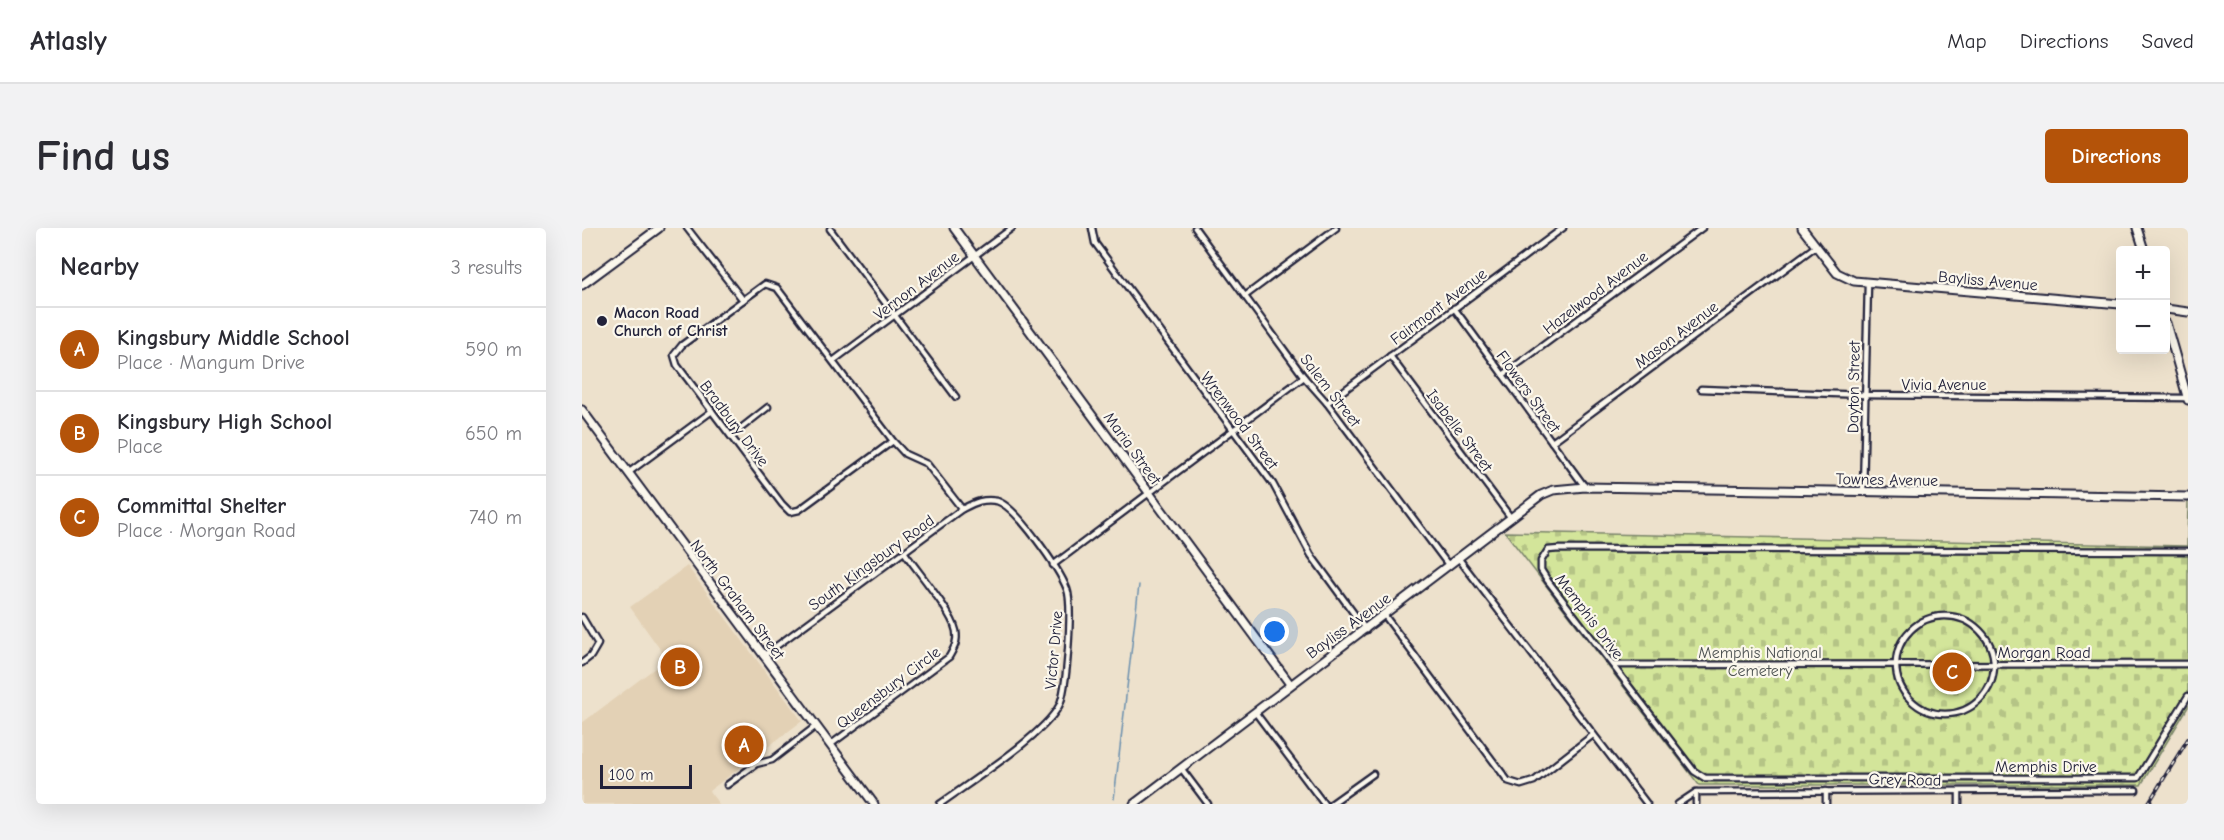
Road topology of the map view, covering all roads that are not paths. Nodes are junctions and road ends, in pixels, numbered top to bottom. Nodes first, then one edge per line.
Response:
1 (659, 228) edge
2 (687, 228) edge
3 (954, 228) edge
4 (1012, 228) edge
5 (1092, 228) edge
6 (1336, 228) edge
7 (1563, 228) edge
8 (1702, 228) edge
9 (1802, 228) edge
10 (2138, 228) edge
11 (830, 229) edge
12 (1197, 229) edge
13 (1815, 246) junction
14 (2143, 246) edge
15 (975, 256) junction
16 (1868, 283) junction
17 (582, 285) edge
18 (1245, 296) junction
19 (743, 300) junction
20 (2116, 304) edge
21 (1454, 309) junction
22 (2170, 310) edge
23 (2188, 312) edge
24 (894, 315) junction
25 (2170, 337) edge
26 (1390, 356) junction
27 (833, 361) junction
28 (1503, 375) junction
29 (1304, 377) junction
30 (1701, 389) dead end
31 (1864, 395) junction
32 (956, 397) dead end
33 (2188, 399) edge
34 (1327, 403) junction
35 (768, 407) dead end
36 (582, 410) edge
37 (712, 411) junction
38 (1232, 431) junction
39 (731, 436) junction
40 (892, 441) junction
41 (1552, 442) junction
42 (628, 473) junction
43 (1585, 487) junction
44 (1863, 492) junction
45 (1149, 494) junction
46 (2188, 496) edge
47 (999, 502) joint
48 (962, 509) junction
49 (1510, 518) junction
50 (2188, 551) edge
51 (905, 553) junction
52 (1459, 559) junction
53 (1053, 565) junction
54 (1449, 566) junction
55 (582, 616) edge
56 (1385, 616) junction
57 (1366, 630) junction
58 (763, 656) junction
59 (582, 663) edge
60 (1896, 664) junction
61 (1995, 664) junction
62 (2188, 664) edge
63 (1613, 665) junction
64 (1290, 684) junction
65 (2188, 696) edge
66 (1255, 712) junction
67 (816, 726) junction
68 (1593, 735) junction
69 (830, 745) junction
70 (1181, 768) junction
71 (1373, 774) dead end
72 (727, 785) dead end
73 (2136, 790) dead end
74 (1826, 791) junction
75 (1696, 792) junction
76 (1959, 792) junction
77 (874, 804) edge
78 (940, 804) edge
79 (1134, 804) edge
80 (1208, 804) edge
81 (1324, 804) edge
82 (1331, 804) edge
83 (1647, 804) edge
84 (1678, 804) edge
85 (1696, 804) edge
86 (1826, 804) edge
87 (1959, 804) edge

1 - 17 street
2 - 19 street
3 - 15 street, Maria Street
4 - 15 street, Vernon Avenue
5 - 38 street, Wrenwood Street
6 - 18 street
7 - 21 street, Fairmont Avenue
8 - 28 street, Hazelwood Avenue
9 - 13 street
10 - 14 street
11 - 24 street
12 - 18 street, Salem Street
13 - 16 street, Bayliss Avenue
13 - 41 street, Mason Avenue
15 - 24 street, Vernon Avenue
15 - 45 street, Maria Street
16 - 20 street, Bayliss Avenue
16 - 31 street, Dayton Street
18 - 29 street, Salem Street
19 - 27 street
19 - 37 street, Bradbury Drive
21 - 26 street, Fairmont Avenue
21 - 28 street, Flowers Street
22 - 23 street
24 - 27 street, Vernon Avenue
24 - 32 street
25 - 33 street
26 - 34 street, Fairmont Avenue
26 - 49 street, Isabelle Street
27 - 40 street
28 - 41 street, Flowers Street
29 - 34 street, Salem Street
29 - 38 street
30 - 31 street, Vivia Avenue
31 - 33 street, Vivia Avenue
31 - 44 street, Dayton Street
34 - 54 street, Salem Street
35 - 39 street
36 - 42 street, North Graham Street
37 - 39 street, Bradbury Drive
37 - 42 street
38 - 45 street
38 - 57 street, Wrenwood Street
39 - 40 street, Bradbury Drive
40 - 48 street
41 - 43 street, Flowers Street
42 - 58 street, North Graham Street
43 - 44 street, Townes Avenue
43 - 49 street, Bayliss Avenue
44 - 46 street, Townes Avenue
45 - 53 street
45 - 64 street, Maria Street
47 - 48 street, South Kingsbury Road
47 - 53 street, Victor Drive
48 - 51 street, South Kingsbury Road
49 - 52 street, Bayliss Avenue
50 - 63 street, Memphis Drive
51 - 58 street, South Kingsbury Road
51 - 69 street, Queensbury Circle
52 - 54 street, Bayliss Avenue
52 - 68 street
53 - 78 street, Victor Drive
54 - 56 street, Bayliss Avenue
55 - 59 street
56 - 57 street, Bayliss Avenue
56 - 68 street
57 - 64 street, Bayliss Avenue
58 - 67 street, North Graham Street
60 - 61 street, Morgan Road
60 - 61 street
60 - 61 street
60 - 63 street, Morgan Road
61 - 62 street, Morgan Road
63 - 65 street, Memphis Drive
64 - 66 street, Bayliss Avenue
66 - 70 street, Bayliss Avenue
66 - 81 street
67 - 69 street, North Graham Street
67 - 72 street
68 - 83 street
69 - 77 street, North Graham Street
70 - 79 street, Bayliss Avenue
70 - 80 street
71 - 82 street
73 - 76 street, Grey Road
74 - 75 street, Grey Road
74 - 76 street, Grey Road
74 - 86 street
75 - 84 street
75 - 85 street
76 - 87 street

